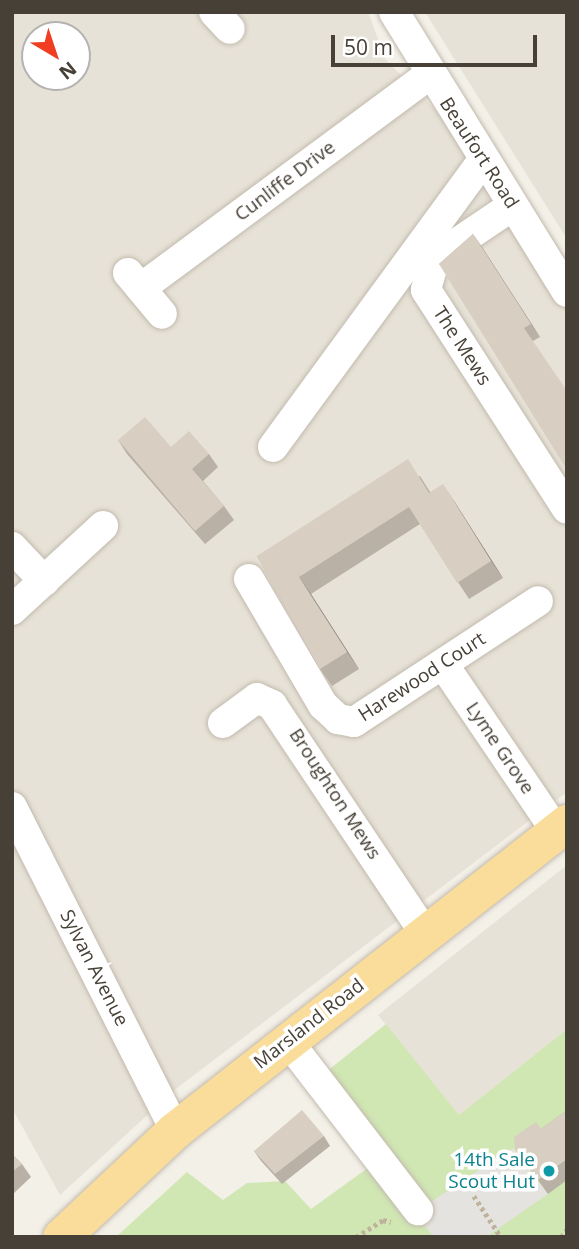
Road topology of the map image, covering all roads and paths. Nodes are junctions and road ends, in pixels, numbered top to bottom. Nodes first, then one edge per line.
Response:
1 (394, 12) edge
2 (429, 75) junction
3 (484, 159) junction
4 (512, 206) junction
5 (567, 292) edge
6 (162, 314) dead end
7 (273, 447) dead end
8 (567, 509) edge
9 (103, 526) dead end
10 (12, 547) edge
11 (249, 579) dead end
12 (44, 581) junction
13 (538, 601) dead end
14 (12, 610) edge
15 (443, 664) junction
16 (223, 723) dead end
17 (12, 807) edge
18 (561, 827) edge
19 (426, 934) junction
20 (287, 1040) junction
21 (175, 1129) junction
22 (474, 1196) dead end
23 (418, 1210) dead end
24 (398, 1234) dead end
25 (61, 1237) edge
26 (356, 1237) edge
27 (501, 1237) edge

1 - 2 street, Beaufort Road
2 - 3 street, Beaufort Road
2 - 6 street, Cunliffe Drive
3 - 4 street, Beaufort Road
3 - 7 street
4 - 5 street, Beaufort Road
4 - 8 street, The Mews
9 - 12 street
10 - 12 street
11 - 15 street, Harewood Court
12 - 14 street
13 - 15 street, Harewood Court
15 - 18 street, Lyme Grove
16 - 19 street, Broughton Mews
17 - 21 street, Sylvan Avenue
18 - 19 main road, Marsland Road
19 - 20 main road, Marsland Road
20 - 21 main road, Marsland Road
20 - 23 street
21 - 25 main road, Marsland Road
22 - 27 path
24 - 26 path

